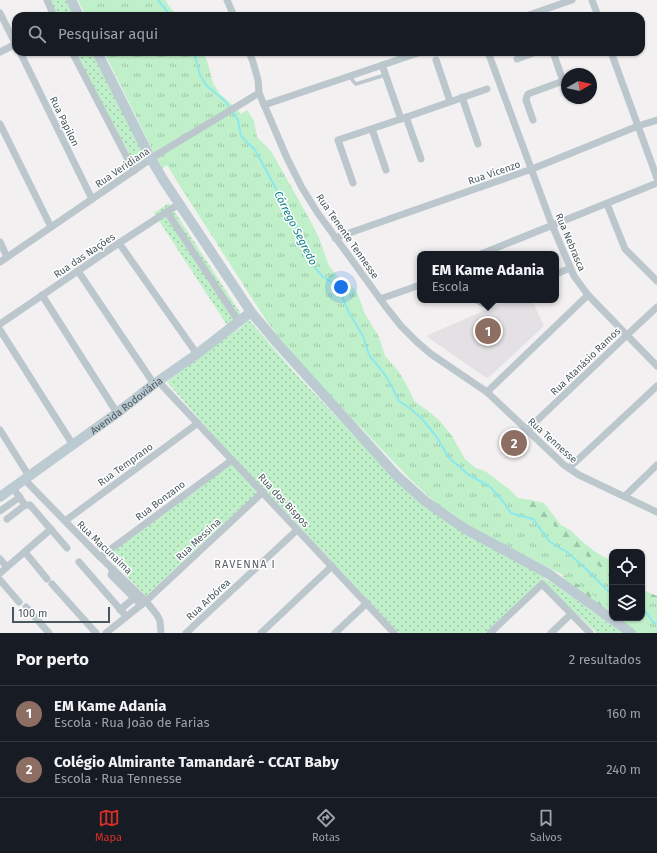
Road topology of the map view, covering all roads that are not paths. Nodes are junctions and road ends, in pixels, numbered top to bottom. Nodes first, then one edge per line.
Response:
1 (46, 0) edge
2 (71, 0) edge
3 (227, 0) edge
4 (572, 0) edge
5 (592, 0) edge
6 (0, 12) edge
7 (52, 12) edge
8 (77, 12) edge
9 (232, 12) edge
10 (544, 12) edge
11 (596, 12) edge
12 (12, 36) edge
13 (12, 46) edge
14 (0, 52) edge
15 (22, 56) edge
16 (74, 56) edge
17 (99, 56) edge
18 (251, 56) edge
19 (409, 56) edge
20 (490, 56) edge
21 (525, 56) edge
22 (554, 56) edge
23 (612, 56) edge
24 (517, 59) dead end
25 (436, 60) dead end
26 (382, 65) junction
27 (386, 75) junction
28 (561, 75) edge
29 (350, 76) junction
30 (561, 82) edge
31 (487, 89) dead end
32 (259, 93) junction
33 (462, 97) junction
34 (450, 101) junction
35 (264, 105) junction
36 (404, 118) junction
37 (533, 120) dead end
38 (657, 120) edge
39 (0, 124) edge
40 (638, 126) junction
41 (372, 129) junction
42 (478, 144) dead end
43 (421, 159) dead end
44 (151, 160) junction
45 (532, 169) junction
46 (386, 170) dead end
47 (134, 171) junction
48 (657, 178) edge
49 (353, 183) dead end
50 (657, 183) edge
51 (92, 199) junction
52 (179, 204) junction
53 (607, 204) junction
54 (166, 212) junction
55 (552, 224) junction
56 (51, 227) junction
57 (335, 238) junction
58 (0, 242) edge
59 (119, 243) junction
60 (488, 251) edge
61 (7, 257) junction
62 (0, 262) edge
63 (570, 268) junction
64 (78, 271) junction
65 (559, 273) edge
66 (657, 281) edge
67 (417, 286) edge
68 (588, 294) junction
69 (42, 295) junction
70 (380, 299) junction
71 (657, 307) edge
72 (251, 312) junction
73 (238, 322) junction
74 (0, 324) edge
75 (0, 330) edge
76 (627, 335) junction
77 (197, 354) junction
78 (657, 366) edge
79 (156, 383) junction
80 (657, 386) edge
81 (487, 392) junction
82 (117, 413) junction
83 (198, 424) junction
84 (0, 430) edge
85 (528, 430) junction
86 (73, 445) junction
87 (232, 460) junction
88 (657, 465) edge
89 (569, 468) junction
90 (27, 478) junction
91 (13, 488) junction
92 (262, 492) junction
93 (625, 496) junction
94 (0, 497) edge
95 (20, 497) junction
96 (12, 502) junction
97 (25, 504) junction
98 (0, 511) edge
99 (17, 511) junction
100 (657, 512) edge
101 (8, 519) dead end
102 (65, 522) junction
103 (51, 528) junction
104 (298, 530) junction
105 (67, 548) dead end
106 (25, 552) junction
107 (100, 557) junction
108 (0, 559) edge
109 (79, 562) dead end
110 (332, 566) junction
111 (7, 567) junction
112 (113, 569) junction
113 (0, 573) edge
114 (0, 580) edge
115 (134, 598) junction
116 (20, 602) dead end
117 (143, 603) junction
118 (366, 604) junction
119 (26, 607) dead end
120 (120, 610) junction
121 (572, 614) junction
122 (126, 616) junction
123 (49, 633) edge
124 (96, 633) edge
125 (106, 633) edge
126 (161, 633) edge
127 (186, 633) edge
128 (261, 633) edge
129 (335, 633) edge
130 (394, 633) edge
131 (490, 633) edge
132 (550, 633) edge
133 (590, 633) edge
134 (631, 633) edge

1 - 7 street
2 - 8 main road
3 - 9 street
4 - 10 street
5 - 11 street
6 - 12 street
13 - 14 street
15 - 51 street, Rua Papilon
16 - 47 street
17 - 44 main road
18 - 32 street, Rua Tenente Tennesse
19 - 26 street
20 - 45 street, Rua Nebrasca
21 - 24 street
22 - 28 street
23 - 40 street
25 - 34 street
26 - 27 street
26 - 29 street
27 - 29 lane
27 - 36 street
29 - 35 street
30 - 37 street
31 - 33 street
32 - 35 street, Rua Tenente Tennesse
32 - 44 street, Rua Veridiana
33 - 34 street
33 - 42 street
34 - 36 street
35 - 57 street, Rua Tenente Tennesse
36 - 41 street
36 - 43 street
38 - 40 street, Rua Vicenzo
39 - 56 street
40 - 45 street, Rua Vicenzo
40 - 48 street
41 - 46 street
41 - 49 street
44 - 47 street, Rua Veridiana
44 - 52 main road
45 - 55 street, Rua Nebrasca
45 - 57 street, Rua Vicenzo
47 - 51 street, Rua Veridiana
50 - 53 street
51 - 56 street, Rua Veridiana
52 - 54 street, Rua das Nações
52 - 72 main road
53 - 55 street
53 - 66 street
54 - 59 street, Rua das Nações
54 - 73 street
55 - 60 street
55 - 63 street, Rua Nebrasca
56 - 61 street, Rua Veridiana
57 - 70 street, Rua Tenente Tennesse
58 - 61 street
59 - 64 street, Rua das Nações
59 - 77 street
61 - 62 street, Rua Veridiana
63 - 65 street
63 - 68 street, Rua Nebrasca
64 - 69 street, Rua das Nações
64 - 79 street, Rua dos Bispos
67 - 70 street
68 - 76 street, Rua Nebrasca
68 - 81 street
69 - 74 street, Rua das Nações
69 - 82 street
70 - 81 street, Rua Tenente Tennesse
71 - 76 street, Rua Atanásio Ramos
72 - 73 main road, Avenida Rodoviária
72 - 134 main road
73 - 77 main road, Avenida Rodoviária
75 - 86 street
76 - 78 street, Rua Nebrasca
76 - 85 street, Rua Atanásio Ramos
77 - 79 main road, Avenida Rodoviária
79 - 82 main road, Avenida Rodoviária
79 - 83 street, Rua dos Bispos
80 - 89 street
81 - 85 street, Rua Tennesse
82 - 86 main road, Avenida Rodoviária
83 - 87 street, Rua dos Bispos
83 - 102 street, Rua Temprano
84 - 90 street, Rua Macunaíma
85 - 89 street, Rua Tennesse
86 - 90 main road, Avenida Rodoviária
87 - 92 street, Rua dos Bispos
87 - 107 street, Rua Bonzano
88 - 93 street
89 - 93 street, Rua Tennesse
90 - 91 main road, Avenida Rodoviária
90 - 102 street, Rua Macunaíma
91 - 94 main road, Avenida Rodoviária
91 - 95 street
92 - 104 street, Rua dos Bispos
92 - 117 street, Rua Messina
93 - 100 street, Rua Tennesse
95 - 96 street
95 - 97 street
96 - 98 street
96 - 99 street
97 - 99 street
97 - 103 street
99 - 101 street
102 - 107 street, Rua Macunaíma
103 - 105 street
103 - 106 street
104 - 110 street, Rua dos Bispos
104 - 127 street, Rua Arbórea
106 - 111 street
106 - 124 street
107 - 112 street, Rua Macunaíma
108 - 111 street
109 - 120 street
110 - 118 street, Rua dos Bispos
110 - 128 street
111 - 113 street
112 - 115 street
112 - 117 street, Rua Macunaíma
114 - 116 street
115 - 117 street
115 - 120 street
117 - 122 street, Rua Messina
117 - 126 street, Rua Macunaíma
118 - 129 street
118 - 130 street, Rua dos Bispos
119 - 123 street
120 - 122 street
121 - 131 street
121 - 132 street
121 - 133 street
122 - 125 street, Rua Messina

